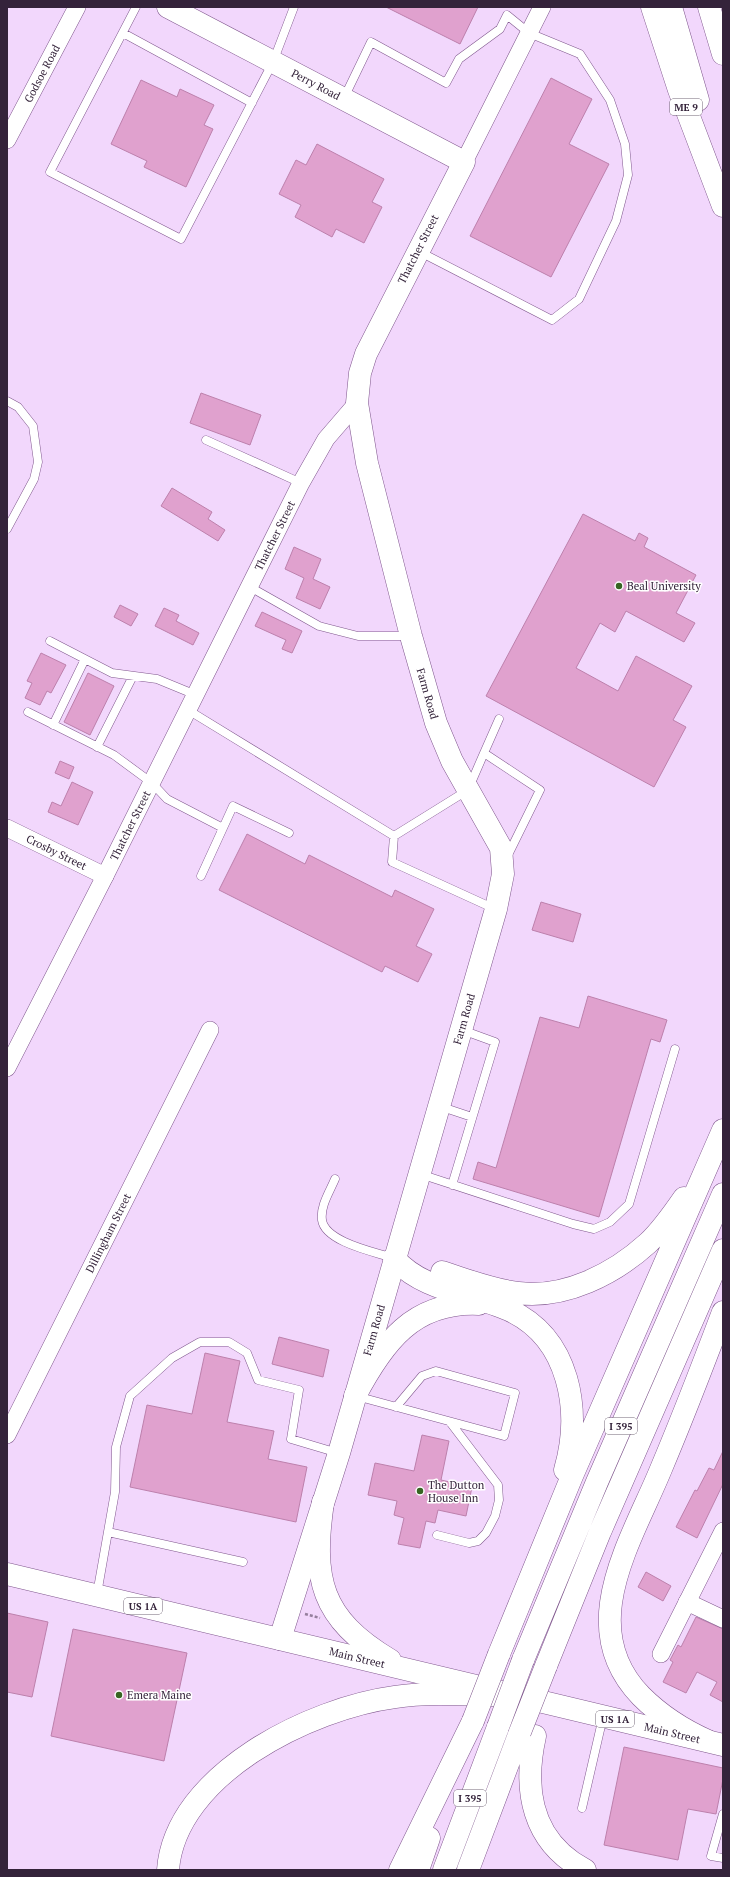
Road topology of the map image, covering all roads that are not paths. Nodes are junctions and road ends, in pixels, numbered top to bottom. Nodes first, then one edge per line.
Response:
1 (77, 7) edge
2 (136, 7) edge
3 (168, 7) edge
4 (294, 7) edge
5 (542, 7) edge
6 (652, 7) edge
7 (671, 7) edge
8 (710, 7) edge
9 (123, 33) junction
10 (529, 33) junction
11 (723, 54) edge
12 (273, 62) junction
13 (343, 99) junction
14 (252, 103) junction
15 (7, 140) edge
16 (464, 162) junction
17 (723, 189) edge
18 (723, 206) edge
19 (417, 250) junction
20 (7, 401) edge
21 (357, 403) junction
22 (206, 440) dead end
23 (301, 483) junction
24 (7, 529) edge
25 (250, 587) junction
26 (411, 636) junction
27 (50, 641) dead end
28 (85, 659) junction
29 (133, 676) junction
30 (196, 695) junction
31 (188, 710) junction
32 (28, 712) dead end
33 (499, 719) dead end
34 (53, 725) junction
35 (97, 746) junction
36 (484, 754) junction
37 (152, 783) junction
38 (468, 790) junction
39 (7, 828) edge
40 (223, 828) junction
41 (289, 833) dead end
42 (394, 836) junction
43 (503, 865) junction
44 (105, 876) junction
45 (201, 876) dead end
46 (496, 909) junction
47 (210, 1030) dead end
48 (461, 1030) junction
49 (675, 1050) dead end
50 (7, 1068) edge
51 (439, 1106) junction
52 (472, 1117) junction
53 (723, 1130) edge
54 (419, 1174) junction
55 (335, 1179) dead end
56 (452, 1185) junction
57 (723, 1194) edge
58 (723, 1250) edge
59 (394, 1258) junction
60 (500, 1307) junction
61 (723, 1312) edge
62 (355, 1396) junction
63 (396, 1407) junction
64 (450, 1422) junction
65 (7, 1435) edge
66 (338, 1453) junction
67 (323, 1502) junction
68 (723, 1531) edge
69 (108, 1532) junction
70 (437, 1535) dead end
71 (243, 1562) dead end
72 (7, 1574) edge
73 (530, 1577) junction
74 (97, 1595) junction
75 (687, 1602) junction
76 (723, 1619) edge
77 (280, 1639) junction
78 (660, 1654) dead end
79 (403, 1668) junction
80 (522, 1696) junction
81 (603, 1716) junction
82 (473, 1721) junction
83 (527, 1734) junction
84 (716, 1743) edge
85 (582, 1808) dead end
86 (723, 1814) edge
87 (723, 1858) edge
88 (168, 1870) edge
89 (400, 1870) edge
90 (418, 1870) edge
91 (444, 1870) edge
92 (468, 1870) edge
93 (585, 1870) edge

1 - 15 street, Godsoe Road
2 - 9 lane
3 - 12 main road, Perry Road
4 - 12 lane
5 - 10 street, Thatcher Street
6 - 18 main road, ME 9
7 - 17 main road
8 - 11 main road
9 - 14 lane
9 - 14 lane
10 - 13 lane
10 - 16 street, Thatcher Street
10 - 19 lane
12 - 13 main road, Perry Road
12 - 14 lane
13 - 16 main road, Perry Road
16 - 19 main road, Thatcher Street
19 - 21 main road, Thatcher Street
20 - 24 lane
21 - 23 street, Thatcher Street
21 - 26 main road, Farm Road
22 - 23 lane
23 - 25 street, Thatcher Street
25 - 26 lane
25 - 30 street, Thatcher Street
26 - 38 main road, Farm Road
27 - 28 lane
28 - 29 lane
28 - 34 lane
29 - 30 lane
29 - 35 lane
30 - 31 street, Thatcher Street
31 - 37 street, Thatcher Street
31 - 42 lane
32 - 34 lane
33 - 36 lane
34 - 35 lane
35 - 37 lane
36 - 38 lane
36 - 43 lane
37 - 40 lane
37 - 44 street, Thatcher Street
38 - 42 lane
38 - 43 main road, Farm Road
39 - 44 street, Crosby Street
40 - 41 lane
40 - 45 lane
42 - 46 lane
43 - 46 main road, Farm Road
44 - 50 street, Thatcher Street
46 - 48 main road, Farm Road
47 - 65 street, Dillingham Street
48 - 51 main road, Farm Road
48 - 52 lane
49 - 56 lane
51 - 52 lane
51 - 54 main road, Farm Road
52 - 56 lane
53 - 59 main road
53 - 73 main road
54 - 56 lane
54 - 59 main road, Farm Road
55 - 59 lane
57 - 91 main road, I 395, bridge
58 - 83 main road, I 395, bridge
59 - 60 main road
59 - 62 main road, Farm Road
60 - 62 main road
60 - 73 main road
61 - 84 main road
62 - 63 lane
62 - 66 main road, Farm Road
63 - 64 lane
63 - 64 lane
64 - 70 lane
66 - 67 main road, Farm Road
66 - 69 lane
67 - 77 main road, Farm Road
67 - 79 main road
68 - 75 street
69 - 71 lane
69 - 74 lane
72 - 74 main road, Main Street / US 1A
73 - 82 main road, bridge
74 - 77 main road, Main Street / US 1A
75 - 76 street
75 - 78 street
77 - 79 main road, Main Street / US 1A
79 - 80 main road, Main Street / US 1A
80 - 81 main road, Main Street / US 1A
80 - 88 main road
81 - 84 main road, Main Street / US 1A
81 - 85 lane
82 - 89 main road
82 - 90 main road
83 - 92 main road, I 395
83 - 93 main road
86 - 87 lane

